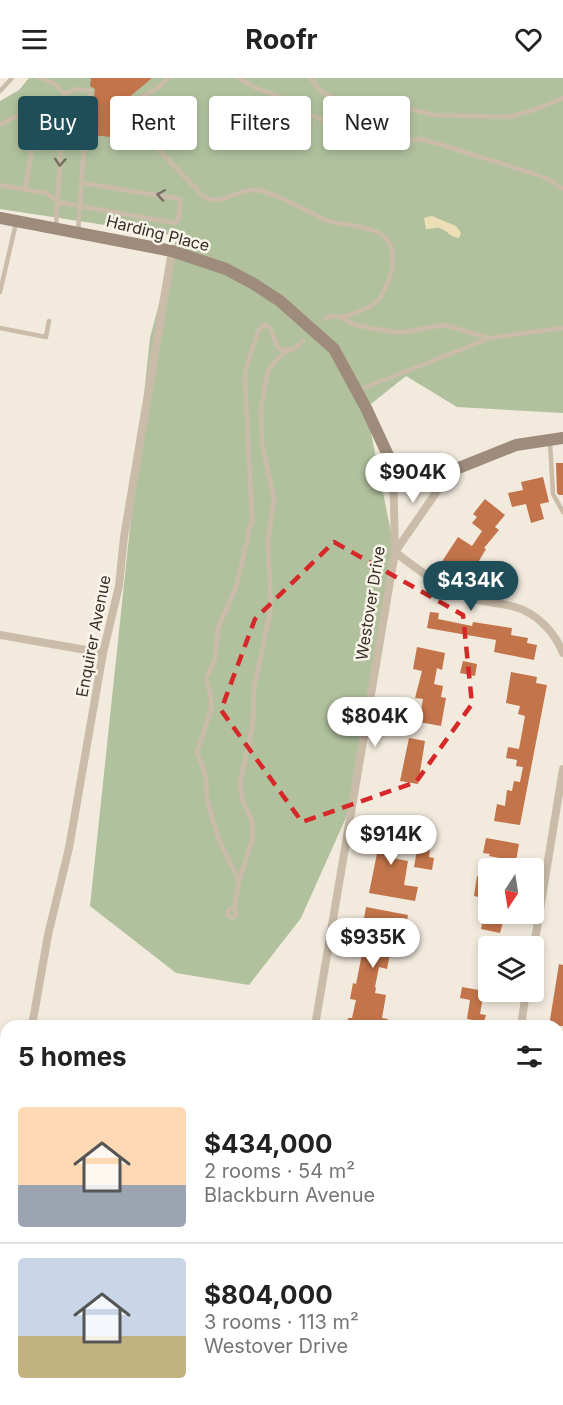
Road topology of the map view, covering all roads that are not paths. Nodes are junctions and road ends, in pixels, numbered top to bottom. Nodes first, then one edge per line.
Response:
1 (12, 78) edge
2 (39, 78) edge
3 (168, 78) edge
4 (239, 78) edge
5 (310, 78) edge
6 (0, 91) edge
7 (64, 94) joint
8 (90, 96) dead end
9 (563, 98) edge
10 (18, 114) edge
11 (0, 125) edge
12 (32, 150) edge
13 (61, 150) edge
14 (84, 150) edge
15 (82, 183) junction
16 (0, 185) edge
17 (563, 189) edge
18 (25, 190) junction
19 (57, 202) junction
20 (80, 207) junction
21 (0, 218) edge
22 (17, 221) junction
23 (56, 228) junction
24 (78, 232) junction
25 (172, 250) junction
26 (0, 292) edge
27 (338, 316) junction
28 (325, 319) dead end
29 (49, 321) dead end
30 (0, 328) edge
31 (563, 328) edge
32 (490, 338) junction
33 (303, 341) dead end
34 (290, 350) junction
35 (357, 392) junction
36 (557, 439) edge
37 (393, 466) junction
38 (451, 471) junction
39 (563, 512) edge
40 (395, 552) junction
41 (0, 635) edge
42 (103, 653) junction
43 (563, 653) edge
44 (563, 768) edge
45 (239, 881) junction
46 (234, 909) dead end
47 (536, 936) edge
48 (525, 1002) edge
49 (33, 1020) edge
50 (316, 1020) edge
51 (522, 1020) edge

1 - 6 lane
2 - 7 lane
3 - 27 lane
4 - 17 lane
5 - 9 lane
7 - 8 lane
10 - 11 lane
12 - 18 lane
13 -> 19 lane
14 - 15 lane
15 - 20 lane
20 -> 15 lane
16 - 18 lane
18 - 19 lane
19 - 20 lane
19 - 23 lane
20 - 24 lane
21 - 22 main road, Harding Place
22 - 23 main road, Harding Place
22 - 26 lane
23 - 24 main road, Harding Place
24 - 25 main road, Harding Place
25 - 35 main road, Harding Place
25 - 42 street, Enquirer Avenue
27 - 28 lane
27 - 32 lane
29 - 30 lane
31 - 32 lane
32 - 35 lane
33 - 34 lane
34 - 45 lane
34 - 45 lane
35 - 37 main road, Harding Place
36 - 38 main road
36 - 39 lane
37 - 38 main road
37 - 40 street, Westover Drive
38 - 40 street
40 - 43 street
40 - 50 street, Westover Drive
41 - 42 street
42 - 49 street, Enquirer Avenue
44 - 47 street
45 - 46 lane
48 - 51 street

